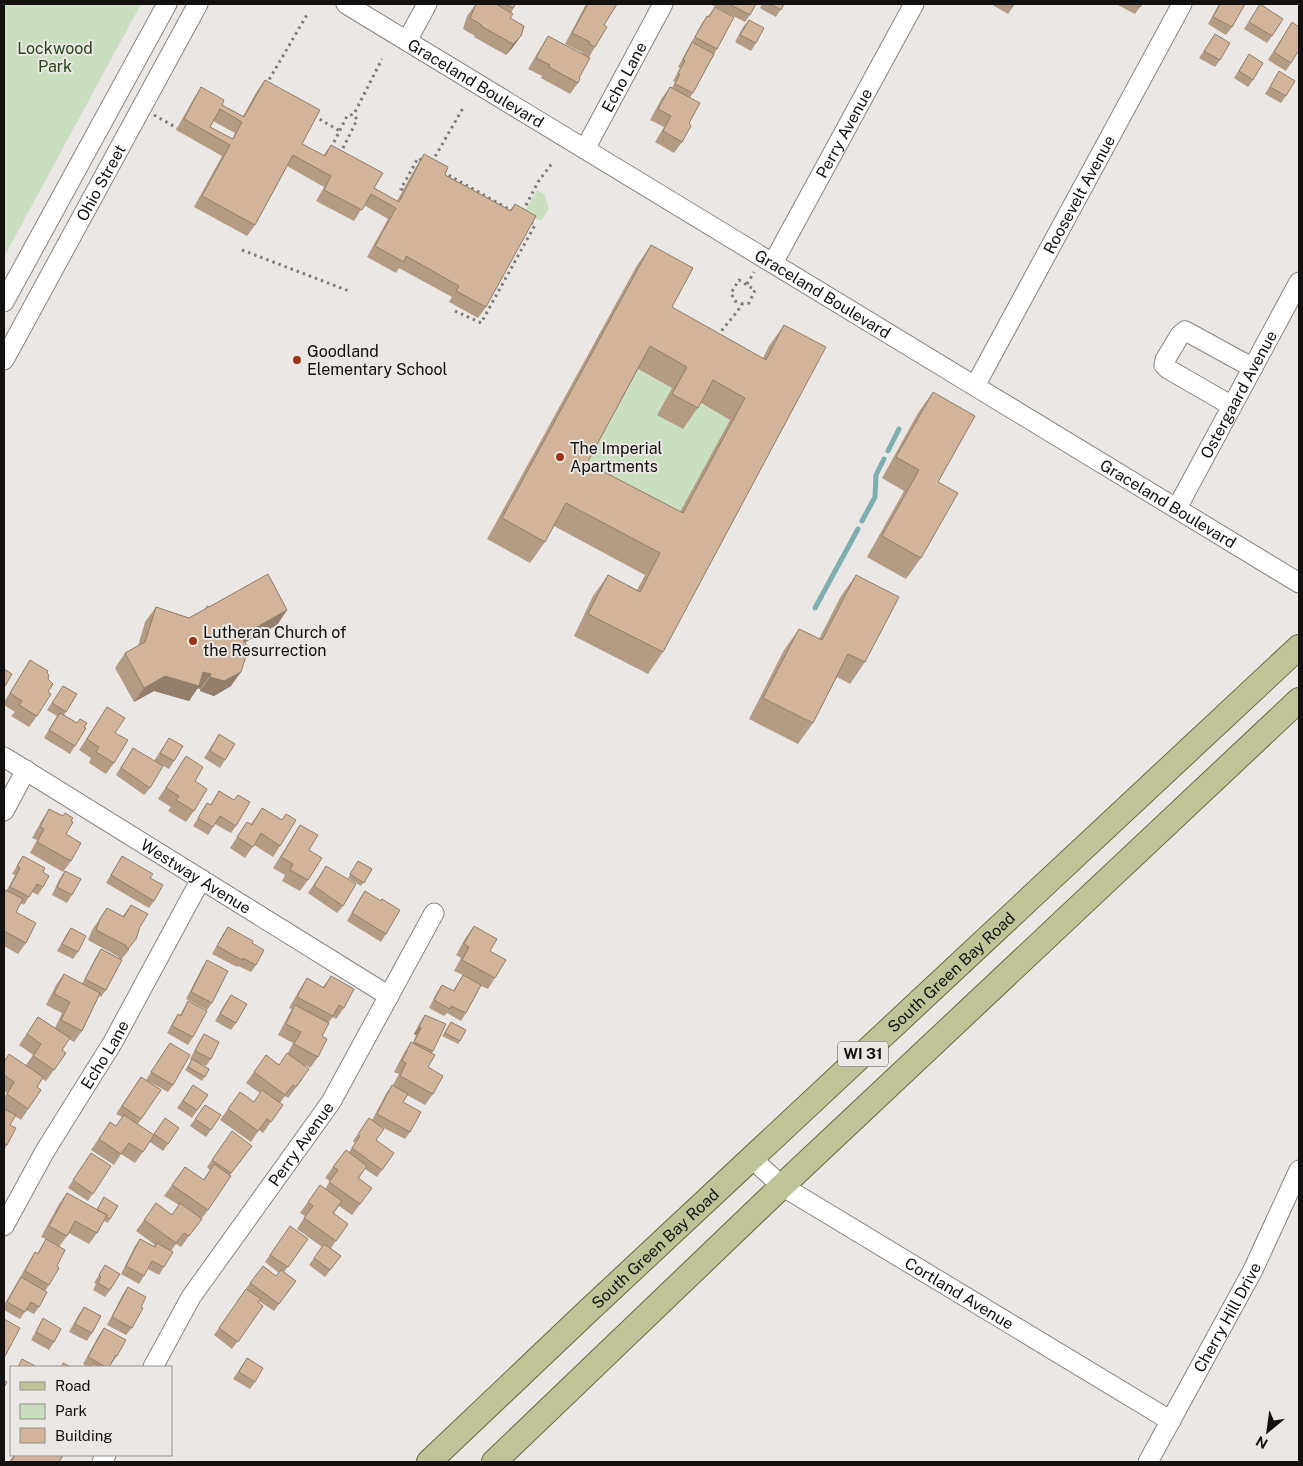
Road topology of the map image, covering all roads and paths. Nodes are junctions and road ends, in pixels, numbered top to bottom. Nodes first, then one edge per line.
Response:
1 (167, 4) edge
2 (198, 4) edge
3 (346, 4) edge
4 (427, 4) edge
5 (663, 4) edge
6 (914, 4) edge
7 (1182, 4) edge
8 (308, 13) dead end
9 (407, 41) junction
10 (382, 59) dead end
11 (264, 88) edge
12 (141, 108) junction
13 (463, 108) dead end
14 (306, 112) edge
15 (354, 114) junction
16 (178, 128) dead end
17 (340, 130) junction
18 (331, 148) edge
19 (585, 149) junction
20 (335, 162) edge
21 (553, 162) dead end
22 (439, 169) edge
23 (71, 179) junction
24 (403, 190) edge
25 (95, 192) junction
26 (528, 220) edge
27 (242, 250) dead end
28 (773, 263) junction
29 (1299, 282) edge
30 (349, 291) dead end
31 (4, 302) edge
32 (742, 304) junction
33 (456, 311) dead end
34 (716, 340) edge
35 (4, 360) edge
36 (1253, 368) junction
37 (975, 386) junction
38 (1232, 406) junction
39 (1177, 508) junction
40 (1299, 583) edge
41 (1299, 647) edge
42 (1299, 700) edge
43 (4, 757) edge
44 (26, 770) junction
45 (4, 811) edge
46 (202, 879) junction
47 (434, 913) dead end
48 (389, 996) junction
49 (751, 1158) junction
50 (1299, 1170) edge
51 (782, 1186) junction
52 (4, 1226) edge
53 (154, 1366) edge
54 (1171, 1421) junction
55 (430, 1462) edge
56 (494, 1462) edge
57 (1148, 1462) edge

1 - 23 street, Ohio Street
2 - 12 street, Ohio Street
3 - 9 street, Graceland Boulevard
4 - 9 street
5 - 19 street, Echo Lane
6 - 28 street, Perry Avenue
7 - 37 street, Roosevelt Avenue
8 - 11 path
9 - 19 street, Graceland Boulevard
10 - 15 path
12 - 16 path
12 - 25 street, Ohio Street
13 - 24 path
14 - 17 path
15 - 17 path
15 - 20 path
17 - 18 path
19 - 28 street, Graceland Boulevard
21 - 22 path
23 - 25 street
23 - 31 street, Ohio Street
25 - 35 street, Ohio Street
26 - 33 path
27 - 30 path
28 - 37 street, Graceland Boulevard
29 - 36 street, Ostergaard Avenue
32 - 32 path
32 - 34 path
36 - 38 street, Ostergaard Avenue
36 - 38 street
37 - 39 street, Graceland Boulevard
38 - 39 street, Ostergaard Avenue
39 - 40 street, Graceland Boulevard
41 - 49 main road, South Green Bay Road / WI 31
42 - 51 main road, WI 31
43 - 44 street, Westway Avenue
44 - 45 street
44 - 46 street, Westway Avenue
46 - 48 street, Westway Avenue
46 - 52 street, Echo Lane
47 - 48 street, Perry Avenue
48 - 53 street, Perry Avenue
49 - 51 street, Cortland Avenue
49 - 55 main road, South Green Bay Road / WI 31
50 - 54 street, Cherry Hill Drive
51 - 54 street, Cortland Avenue
51 - 56 main road, WI 31
54 - 57 street, Cherry Hill Drive

